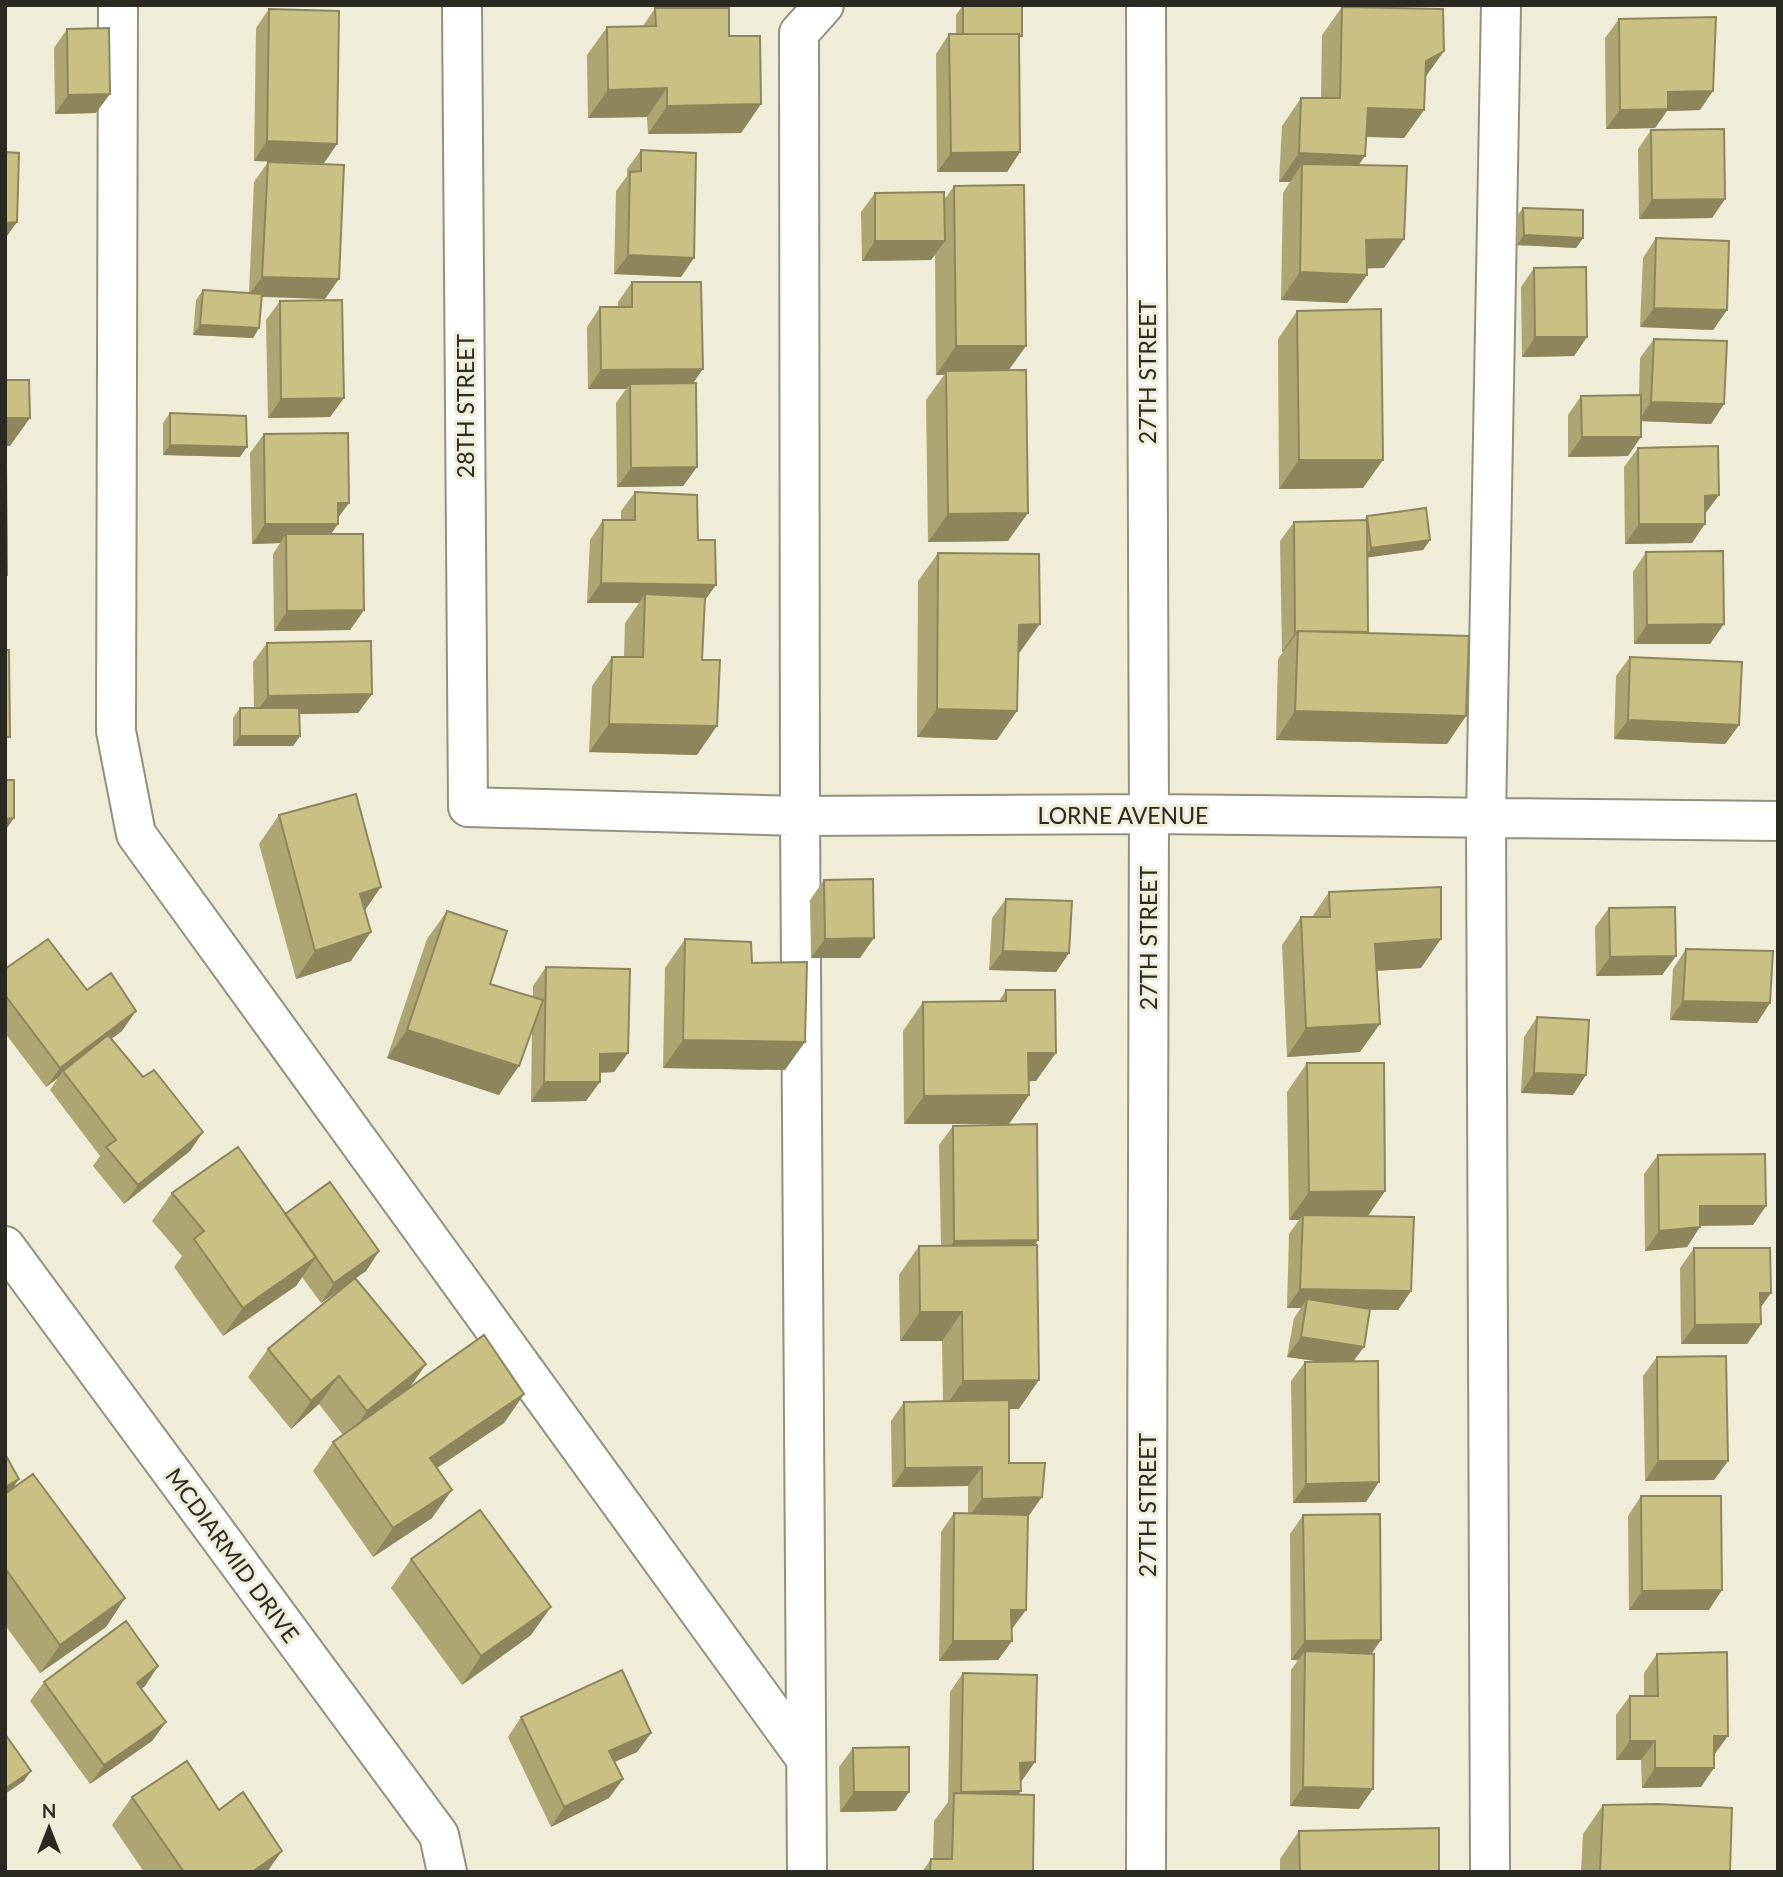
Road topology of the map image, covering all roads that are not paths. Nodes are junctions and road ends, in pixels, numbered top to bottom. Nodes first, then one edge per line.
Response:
1 (118, 5) edge
2 (462, 5) edge
3 (824, 5) edge
4 (1146, 5) edge
5 (1501, 5) edge
6 (468, 807) joint
7 (1149, 814) junction
8 (800, 816) junction
9 (1486, 817) junction
10 (1778, 821) edge
11 (5, 1246) edge
12 (806, 1759) junction
13 (447, 1872) edge
14 (807, 1872) edge
15 (1146, 1872) edge
16 (1490, 1872) edge

1 - 12 street
2 - 6 street, 28TH STREET
3 - 8 street
4 - 7 street, 27TH STREET
5 - 9 street
6 - 8 street, LORNE AVENUE
7 - 8 street, LORNE AVENUE
7 - 9 street, LORNE AVENUE
7 - 15 street, 27TH STREET
8 - 12 street
9 - 10 street, LORNE AVENUE
9 - 16 street
11 - 13 street, MCDIARMID DRIVE
12 - 14 street

